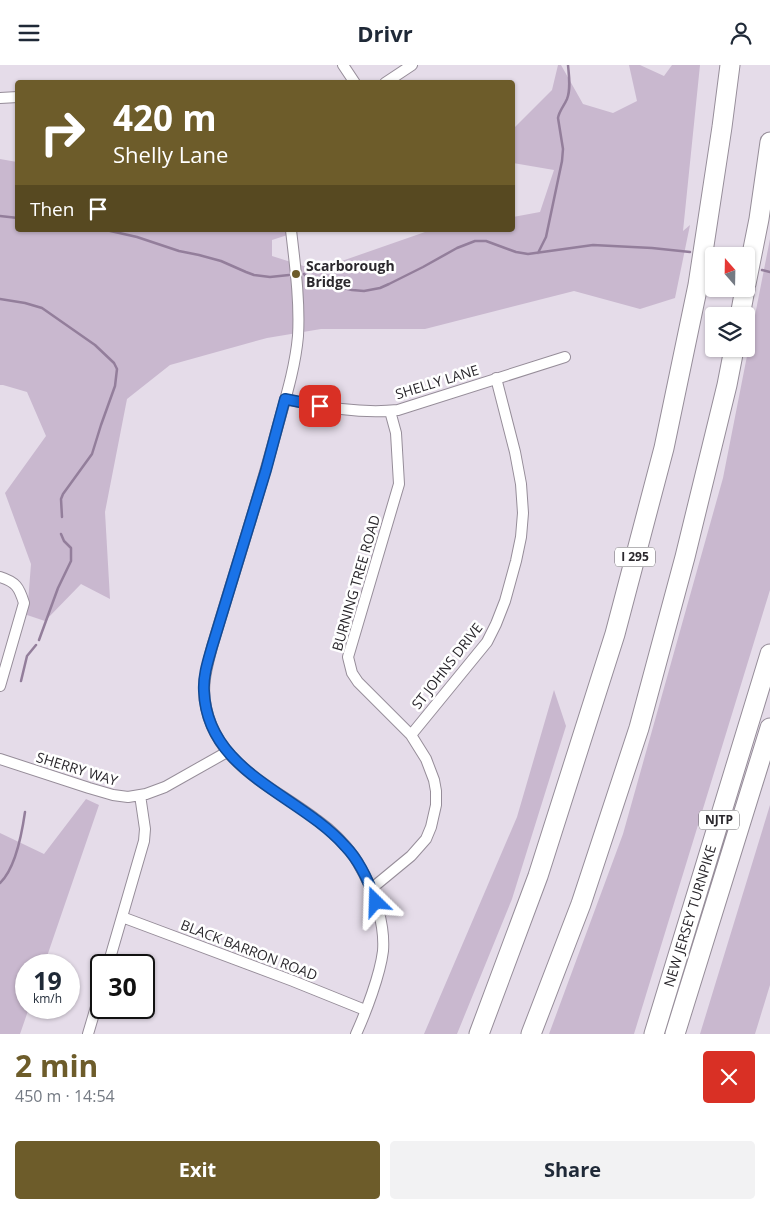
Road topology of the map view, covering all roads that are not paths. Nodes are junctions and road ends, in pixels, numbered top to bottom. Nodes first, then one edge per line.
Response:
1 (343, 65) edge
2 (412, 65) edge
3 (730, 65) edge
4 (353, 80) edge
5 (390, 80) edge
6 (15, 97) edge
7 (0, 98) edge
8 (770, 142) edge
9 (291, 232) edge
10 (753, 247) edge
11 (565, 357) dead end
12 (732, 357) edge
13 (496, 378) junction
14 (285, 399) junction
15 (390, 411) junction
16 (0, 577) edge
17 (770, 654) edge
18 (0, 686) edge
19 (770, 728) edge
20 (411, 735) junction
21 (227, 752) junction
22 (0, 759) edge
23 (140, 795) junction
24 (371, 889) junction
25 (122, 917) junction
26 (111, 954) edge
27 (365, 1010) junction
28 (92, 1019) edge
29 (88, 1034) edge
30 (356, 1034) edge
31 (479, 1034) edge
32 (531, 1034) edge
33 (654, 1034) edge
34 (675, 1034) edge

1 - 4 street
2 - 5 street
3 - 31 highway, I 295
6 - 7 street
8 - 10 highway
9 - 14 street
11 - 13 street, SHELLY LANE
12 - 32 highway
13 - 15 street, SHELLY LANE
13 - 20 street, ST JOHNS DRIVE
14 - 15 street, SHELLY LANE
14 - 21 street
15 - 20 street, BURNING TREE ROAD
16 - 18 street
17 - 33 highway, NEW JERSEY TURNPIKE / NJTP
19 - 34 highway, NEW JERSEY TURNPIKE / NJTP
20 - 24 street, BURNING TREE ROAD
21 - 23 street, SHERRY WAY
21 - 24 street
22 - 23 street, SHERRY WAY
23 - 25 street
24 - 27 street
25 - 26 street
25 - 27 street, BLACK BARRON ROAD
27 - 30 street
28 - 29 street

